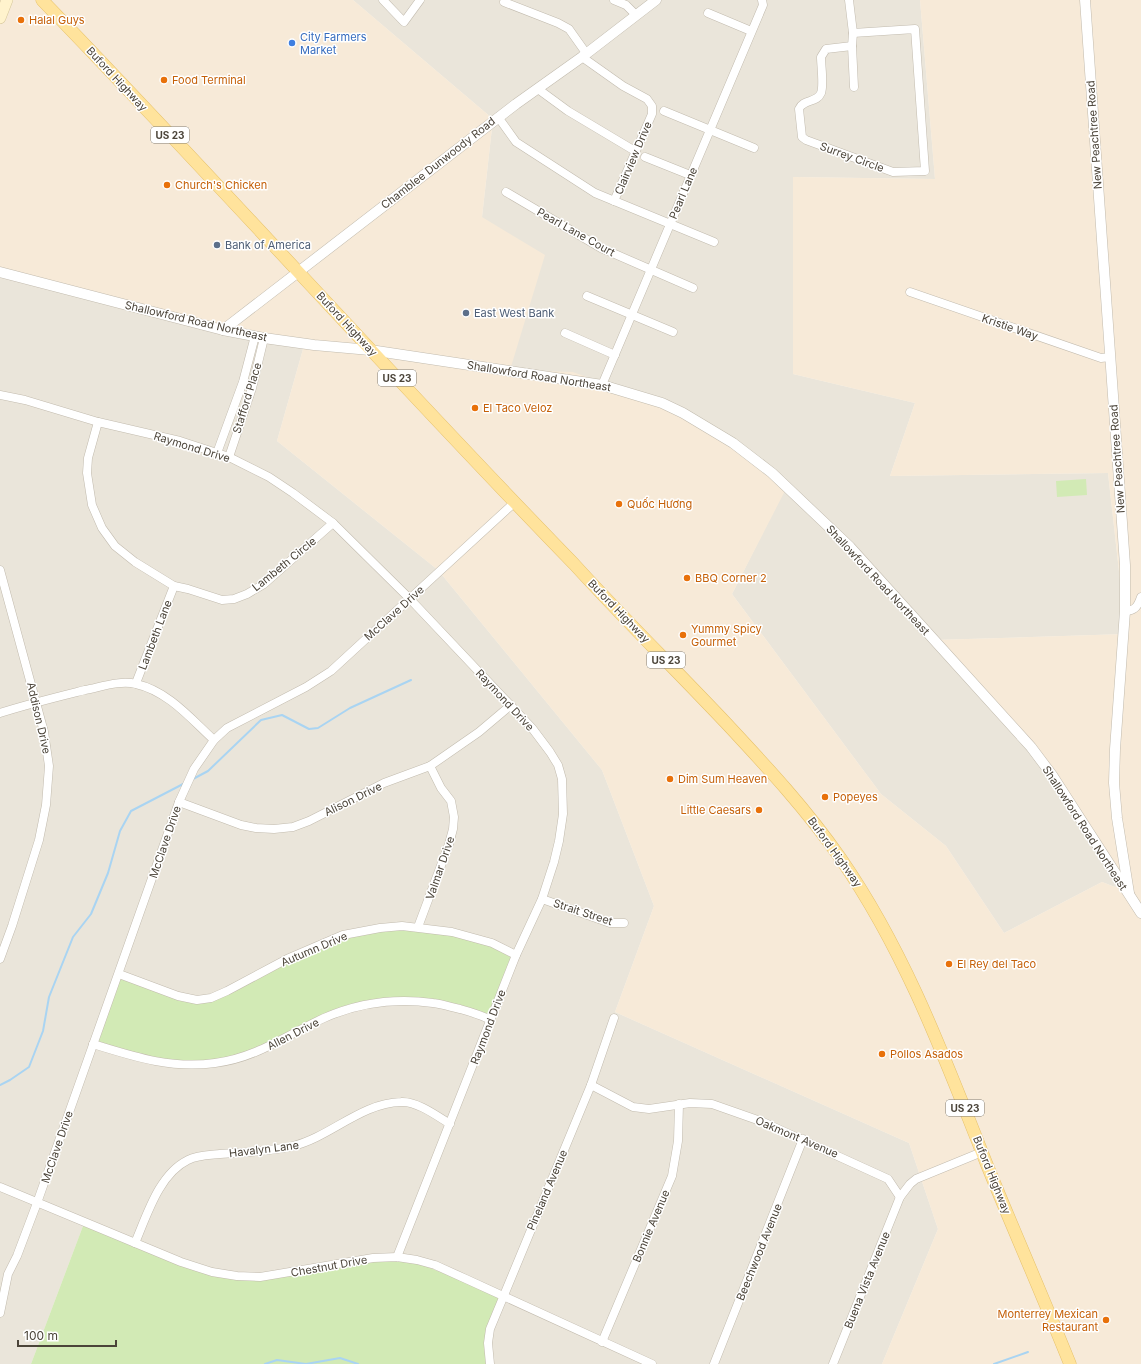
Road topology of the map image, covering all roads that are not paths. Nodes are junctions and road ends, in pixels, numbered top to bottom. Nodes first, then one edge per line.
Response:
1 (7, 0) edge
2 (42, 0) edge
3 (383, 0) edge
4 (420, 0) edge
5 (614, 0) edge
6 (656, 0) edge
7 (762, 0) edge
8 (849, 0) edge
9 (1085, 0) edge
10 (503, 1) edge
11 (708, 13) dead end
12 (636, 15) junction
13 (0, 18) edge
14 (751, 31) junction
15 (853, 33) junction
16 (852, 46) junction
17 (584, 55) junction
18 (854, 87) dead end
19 (538, 89) junction
20 (664, 111) dead end
21 (498, 117) junction
22 (709, 130) junction
23 (754, 148) dead end
24 (635, 151) junction
25 (646, 157) dead end
26 (690, 176) junction
27 (506, 192) dead end
28 (614, 201) junction
29 (670, 224) junction
30 (714, 242) dead end
31 (651, 270) junction
32 (298, 271) junction
33 (0, 272) edge
34 (693, 288) dead end
35 (910, 292) dead end
36 (587, 296) dead end
37 (632, 315) junction
38 (223, 330) junction
39 (673, 332) dead end
40 (565, 333) dead end
41 (260, 337) junction
42 (370, 350) junction
43 (615, 355) junction
44 (1110, 357) junction
45 (602, 385) junction
46 (0, 395) edge
47 (98, 422) junction
48 (217, 453) junction
49 (229, 458) junction
50 (515, 502) junction
51 (333, 524) junction
52 (0, 570) edge
53 (174, 586) junction
54 (1141, 597) edge
55 (410, 599) junction
56 (1125, 611) junction
57 (136, 684) junction
58 (36, 702) junction
59 (511, 705) junction
60 (0, 712) edge
61 (214, 740) junction
62 (430, 766) junction
63 (180, 802) junction
64 (1130, 896) junction
65 (542, 899) junction
66 (1141, 913) edge
67 (624, 924) dead end
68 (418, 927) junction
69 (516, 955) junction
70 (0, 960) edge
71 (119, 974) junction
72 (614, 1018) dead end
73 (491, 1020) junction
74 (94, 1044) junction
75 (591, 1085) junction
76 (679, 1104) junction
77 (450, 1124) junction
78 (803, 1139) junction
79 (982, 1152) junction
80 (0, 1187) edge
81 (900, 1196) junction
82 (37, 1203) junction
83 (135, 1243) junction
84 (397, 1257) junction
85 (503, 1296) junction
86 (0, 1313) edge
87 (602, 1342) junction
88 (490, 1364) edge
89 (652, 1364) edge
90 (714, 1364) edge
91 (833, 1364) edge
92 (1070, 1364) edge

1 - 13 main road
2 - 32 main road, Buford Highway / US 23
3 - 4 street
5 - 12 street
6 - 12 street, Chamblee Dunwoody Road
7 - 14 street, Pearl Lane
8 - 15 street
9 - 44 street, New Peachtree Road
10 - 17 street
11 - 14 street
12 - 17 street, Chamblee Dunwoody Road
14 - 22 street, Pearl Lane
15 - 16 street
15 - 16 street, Surrey Circle
16 - 18 street
17 - 19 street, Chamblee Dunwoody Road
17 - 24 street, Clairview Drive
19 - 21 street, Chamblee Dunwoody Road
19 - 24 street
20 - 22 street
21 - 28 street
21 - 32 street, Chamblee Dunwoody Road
22 - 23 street
22 - 26 street, Pearl Lane
24 - 28 street, Clairview Drive
25 - 26 street
26 - 29 street, Pearl Lane
27 - 31 street, Pearl Lane Court
28 - 29 street
29 - 30 street
29 - 31 street, Pearl Lane
31 - 34 street, Pearl Lane Court
31 - 37 street, Pearl Lane
32 - 38 street, Chamblee Dunwoody Road
32 - 42 main road, Buford Highway / US 23
33 - 38 street, Shallowford Road Northeast
35 - 44 street, Kristie Way
36 - 37 street
37 - 39 street
37 - 43 street, Pearl Lane
38 - 41 street, Shallowford Road Northeast
40 - 43 street
41 - 42 street, Shallowford Road Northeast
41 - 48 street, Stafford Place
41 - 49 street, Stafford Place
42 - 45 street, Shallowford Road Northeast
42 - 50 main road, Buford Highway / US 23
43 - 45 street, Pearl Lane
44 - 56 street, New Peachtree Road
45 - 64 street, Shallowford Road Northeast
46 - 47 street, Raymond Drive
47 - 48 street, Raymond Drive
47 - 53 street, Lambeth Circle
48 - 49 street, Raymond Drive
49 - 51 street, Raymond Drive
50 - 55 street, McClave Drive
50 - 79 main road, Buford Highway / US 23
51 - 53 street, Lambeth Circle
51 - 55 street, Raymond Drive
52 - 58 street, Addison Drive
53 - 57 street, Lambeth Lane
54 - 56 street
55 - 59 street, Raymond Drive
55 - 61 street, McClave Drive
56 - 64 street, New Peachtree Road
57 - 58 street
57 - 61 street
58 - 60 street
58 - 70 street, Addison Drive
59 - 62 street, Alison Drive
59 - 65 street, Raymond Drive
61 - 63 street, McClave Drive
62 - 63 street, Alison Drive
62 - 68 street, Valmar Drive
63 - 71 street, McClave Drive
64 - 66 street, New Peachtree Road
65 - 67 street, Strait Street
65 - 69 street, Raymond Drive
68 - 69 street, Autumn Drive
68 - 71 street, Autumn Drive
69 - 73 street, Raymond Drive
71 - 74 street, McClave Drive
72 - 75 street, Pineland Avenue
73 - 74 street, Allen Drive
73 - 77 street, Raymond Drive
74 - 82 street, McClave Drive
75 - 76 street, Oakmont Avenue
75 - 85 street, Pineland Avenue
76 - 78 street, Oakmont Avenue
76 - 87 street, Bonnie Avenue
77 - 83 street, Havalyn Lane
77 - 84 street, Raymond Drive
78 - 81 street, Oakmont Avenue
78 - 90 street, Beechwood Avenue
79 - 81 street
79 - 92 main road, Buford Highway / US 23
80 - 82 street, Chestnut Drive
81 - 91 street, Buena Vista Avenue
82 - 83 street, Chestnut Drive
82 - 86 street, McClave Drive
83 - 84 street, Chestnut Drive
84 - 85 street, Chestnut Drive
85 - 87 street, Chestnut Drive
85 - 88 street, Pineland Avenue
87 - 89 street, Chestnut Drive

